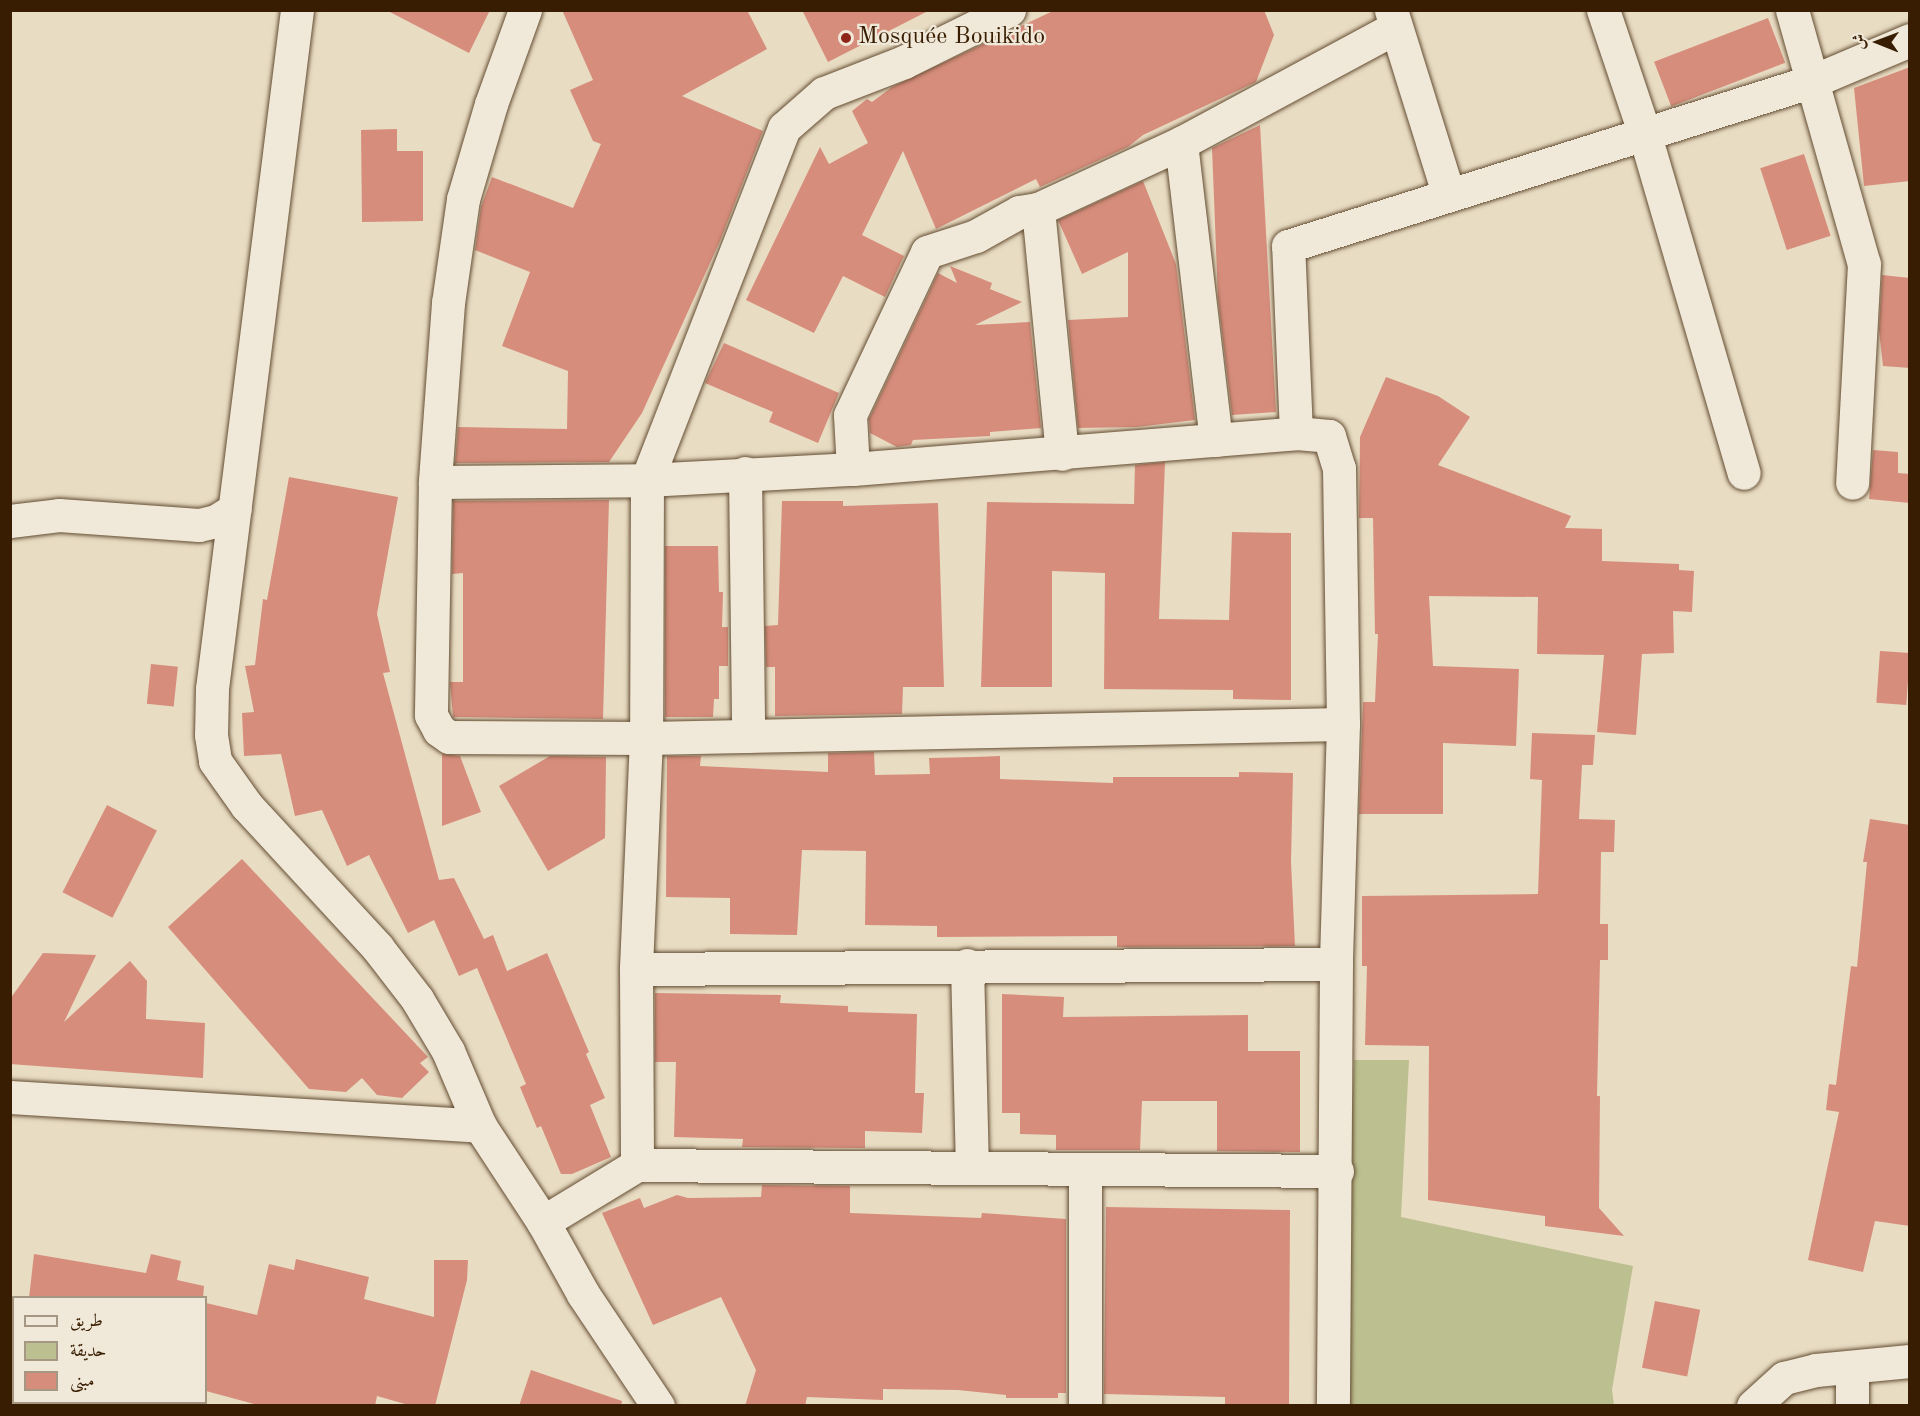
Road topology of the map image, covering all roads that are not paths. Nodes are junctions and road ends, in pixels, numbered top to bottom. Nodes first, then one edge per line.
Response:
1 (297, 10) edge
2 (525, 10) edge
3 (1009, 10) edge
4 (1603, 10) edge
5 (1792, 10) edge
6 (1393, 19) edge
7 (1910, 40) edge
8 (1813, 81) junction
9 (1644, 132) junction
10 (1181, 143) junction
11 (1448, 193) junction
12 (1038, 209) junction
13 (1296, 434) junction
14 (1216, 440) junction
15 (1062, 454) junction
16 (853, 469) junction
17 (745, 473) junction
18 (1744, 473) dead end
19 (647, 480) junction
20 (435, 482) junction
21 (1852, 483) dead end
22 (235, 509) junction
23 (10, 521) edge
24 (1343, 724) junction
25 (748, 736) junction
26 (646, 738) junction
27 (1336, 964) junction
28 (967, 965) junction
29 (636, 969) junction
30 (10, 1097) edge
31 (480, 1126) junction
32 (637, 1165) junction
33 (972, 1168) junction
34 (1085, 1169) junction
35 (1337, 1171) junction
36 (543, 1222) junction
37 (1910, 1361) edge
38 (1852, 1369) junction
39 (658, 1406) edge
40 (1085, 1406) edge
41 (1333, 1406) edge
42 (1753, 1406) edge
43 (1852, 1406) edge

1 - 22 street
2 - 20 street
3 - 19 street
4 - 9 street
5 - 8 street
6 - 10 street
6 - 11 street
7 - 8 street
8 - 9 street
8 - 21 street
9 - 11 street
9 - 18 street
10 - 12 street
10 - 14 street
11 - 13 street
12 - 15 street
12 - 16 street
13 - 14 street
13 - 24 street
14 - 15 street
15 - 16 street
16 - 17 street
17 - 19 street
17 - 25 street
19 - 20 street
19 - 26 street
20 - 26 street
22 - 23 street
22 - 31 street
24 - 25 street
24 - 27 street
25 - 26 street
26 - 29 street
27 - 28 street
27 - 35 street
28 - 29 street
28 - 33 street
29 - 32 street
30 - 31 street
31 - 36 street
32 - 33 street
32 - 36 street
33 - 34 street
34 - 35 street
34 - 40 street
35 - 41 street
36 - 39 street
37 - 38 street
38 - 42 street
38 - 43 street

